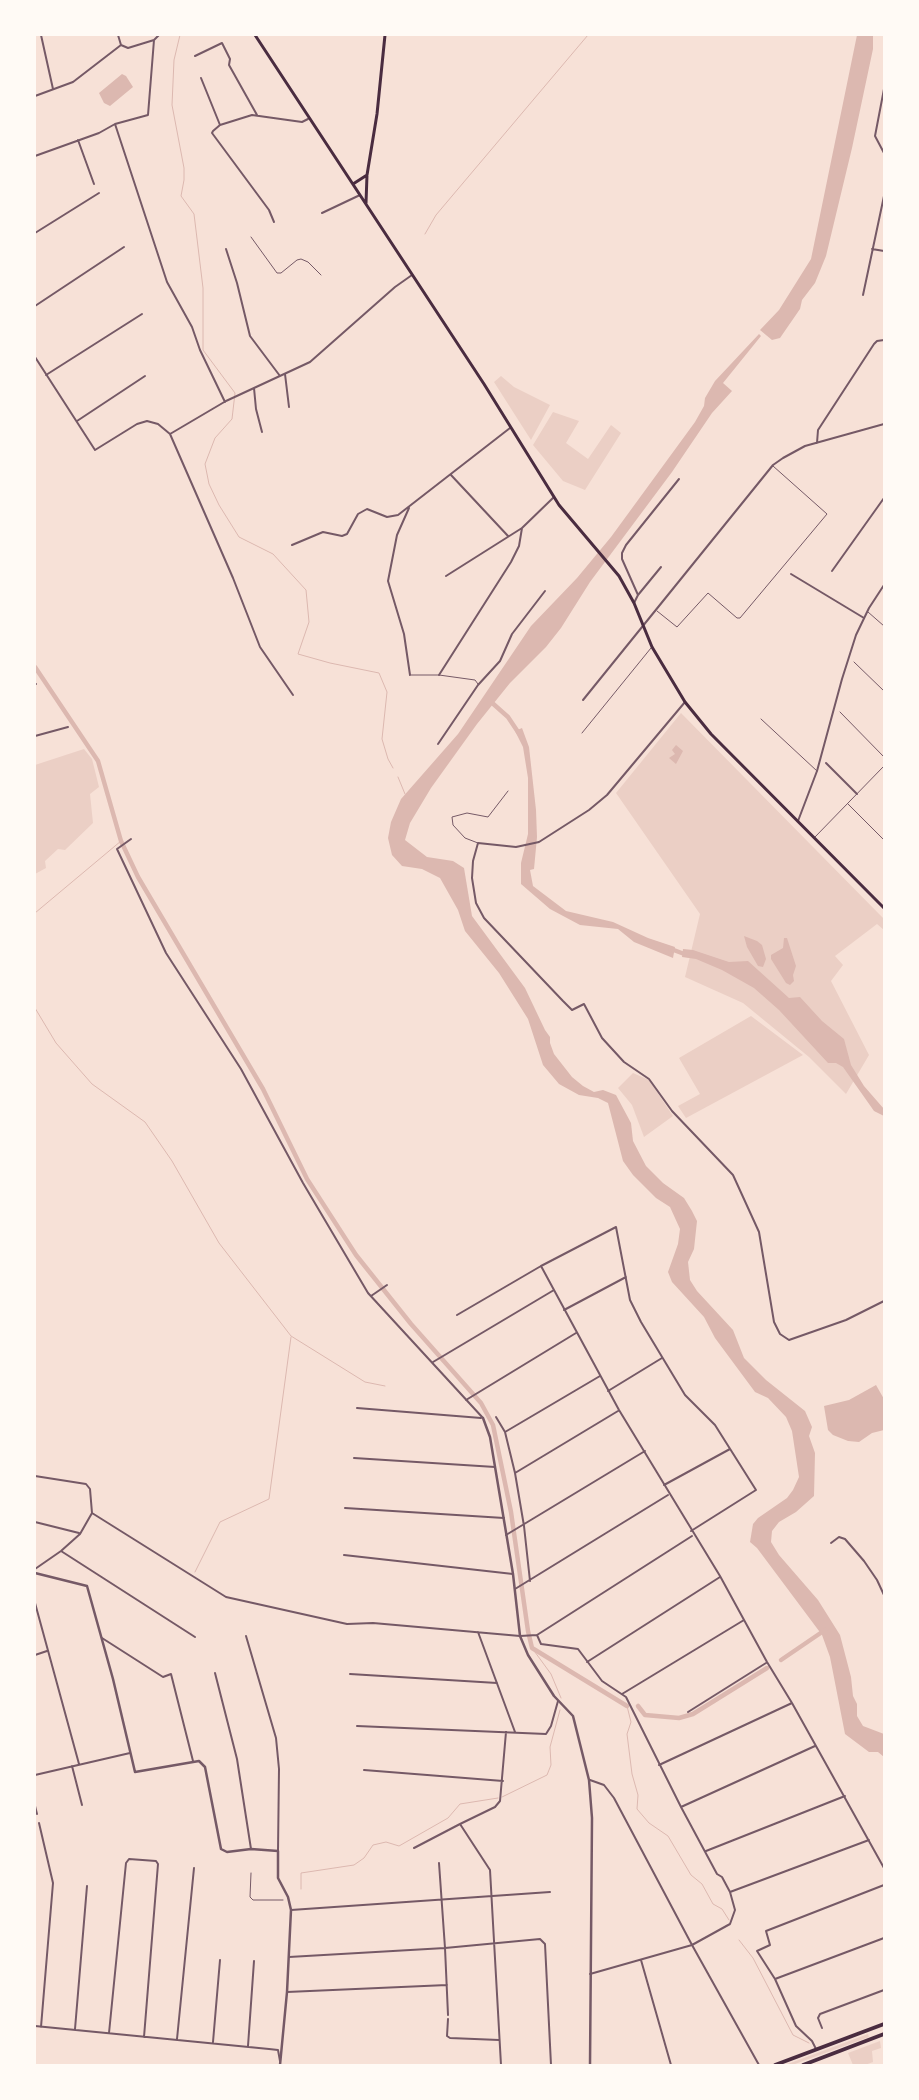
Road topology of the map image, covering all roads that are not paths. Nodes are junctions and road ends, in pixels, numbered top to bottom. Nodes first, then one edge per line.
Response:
1 (41, 35) edge
2 (118, 35) edge
3 (159, 35) edge
4 (255, 35) edge
5 (384, 35) edge
6 (154, 40) junction
7 (121, 45) junction
8 (196, 56) dead end
9 (201, 78) dead end
10 (53, 89) junction
11 (884, 89) edge
12 (35, 96) edge
13 (257, 115) junction
14 (308, 119) junction
15 (115, 124) junction
16 (220, 126) junction
17 (78, 140) junction
18 (884, 153) edge
19 (35, 156) edge
20 (367, 175) junction
21 (94, 184) dead end
22 (353, 184) junction
23 (99, 193) dead end
24 (360, 196) junction
25 (884, 196) edge
26 (366, 204) junction
27 (322, 212) dead end
28 (274, 222) dead end
29 (35, 232) edge
30 (251, 237) dead end
31 (124, 247) dead end
32 (226, 249) dead end
33 (872, 249) junction
34 (884, 252) edge
35 (321, 275) dead end
36 (412, 275) junction
37 (863, 295) dead end
38 (35, 306) edge
39 (142, 314) dead end
40 (884, 340) edge
41 (35, 357) edge
42 (46, 374) junction
43 (285, 374) junction
44 (145, 376) dead end
45 (280, 376) junction
46 (254, 388) junction
47 (226, 401) junction
48 (290, 407) dead end
49 (76, 421) junction
50 (884, 424) edge
51 (512, 427) junction
52 (262, 432) dead end
53 (170, 434) junction
54 (817, 442) junction
55 (773, 465) junction
56 (451, 475) junction
57 (679, 479) dead end
58 (554, 497) junction
59 (884, 498) edge
60 (410, 506) junction
61 (522, 528) junction
62 (508, 536) junction
63 (292, 545) dead end
64 (660, 567) dead end
65 (832, 571) dead end
66 (791, 574) dead end
67 (446, 576) dead end
68 (884, 585) edge
69 (545, 591) dead end
70 (638, 596) junction
71 (634, 604) junction
72 (656, 611) junction
73 (867, 612) junction
74 (864, 618) junction
75 (643, 625) junction
76 (884, 626) edge
77 (652, 647) junction
78 (854, 662) dead end
79 (410, 675) joint
80 (439, 676) junction
81 (478, 685) junction
82 (884, 691) edge
83 (293, 695) dead end
84 (583, 700) dead end
85 (686, 702) junction
86 (840, 712) dead end
87 (761, 719) dead end
88 (68, 727) dead end
89 (582, 733) dead end
90 (35, 736) edge
91 (438, 744) dead end
92 (884, 757) edge
93 (826, 763) dead end
94 (884, 766) edge
95 (881, 770) junction
96 (817, 771) junction
97 (884, 773) edge
98 (508, 791) dead end
99 (857, 794) junction
100 (848, 804) junction
101 (798, 821) junction
102 (814, 838) junction
103 (132, 839) dead end
104 (884, 840) edge
105 (478, 843) junction
106 (884, 908) edge
107 (541, 1266) junction
108 (626, 1277) junction
109 (387, 1286) dead end
110 (554, 1290) junction
111 (372, 1296) junction
112 (884, 1301) edge
113 (564, 1310) junction
114 (457, 1316) dead end
115 (576, 1333) junction
116 (662, 1358) junction
117 (435, 1361) junction
118 (600, 1376) junction
119 (608, 1391) junction
120 (467, 1398) junction
121 (357, 1408) dead end
122 (618, 1410) junction
123 (496, 1416) dead end
124 (483, 1418) junction
125 (505, 1432) junction
126 (730, 1449) junction
127 (645, 1451) junction
128 (354, 1458) dead end
129 (495, 1467) junction
130 (515, 1474) junction
131 (35, 1476) edge
132 (664, 1485) junction
133 (669, 1494) junction
134 (344, 1508) dead end
135 (92, 1513) junction
136 (504, 1518) junction
137 (35, 1522) edge
138 (523, 1527) junction
139 (691, 1531) junction
140 (80, 1534) junction
141 (506, 1535) junction
142 (694, 1535) junction
143 (832, 1543) dead end
144 (61, 1551) junction
145 (344, 1556) dead end
146 (35, 1571) edge
147 (513, 1574) junction
148 (720, 1576) junction
149 (529, 1581) junction
150 (515, 1589) junction
151 (884, 1595) edge
152 (35, 1603) edge
153 (744, 1620) junction
154 (478, 1632) junction
155 (537, 1635) junction
156 (246, 1636) dead end
157 (522, 1636) junction
158 (195, 1637) dead end
159 (102, 1638) junction
160 (47, 1651) junction
161 (35, 1655) edge
162 (587, 1662) junction
163 (767, 1662) junction
164 (215, 1673) dead end
165 (350, 1674) dead end
166 (497, 1683) junction
167 (622, 1694) junction
168 (558, 1701) junction
169 (792, 1702) junction
170 (688, 1712) dead end
171 (357, 1726) dead end
172 (506, 1732) junction
173 (515, 1732) junction
174 (815, 1746) junction
175 (130, 1753) junction
176 (193, 1761) junction
177 (79, 1764) junction
178 (659, 1765) junction
179 (72, 1766) junction
180 (364, 1770) dead end
181 (35, 1775) edge
182 (589, 1780) junction
183 (503, 1781) junction
184 (845, 1796) junction
185 (82, 1805) dead end
186 (35, 1806) edge
187 (681, 1807) junction
188 (37, 1814) dead end
189 (39, 1823) dead end
190 (460, 1824) junction
191 (868, 1840) junction
192 (414, 1848) dead end
193 (251, 1849) junction
194 (278, 1850) junction
195 (706, 1851) junction
196 (439, 1862) dead end
197 (194, 1868) dead end
198 (884, 1868) edge
199 (251, 1873) dead end
200 (884, 1885) edge
201 (87, 1886) dead end
202 (550, 1892) dead end
203 (730, 1892) junction
204 (492, 1895) junction
205 (283, 1900) dead end
206 (443, 1900) junction
207 (290, 1910) junction
208 (884, 1938) edge
209 (495, 1942) junction
210 (692, 1945) junction
211 (445, 1948) junction
212 (289, 1957) junction
213 (220, 1960) dead end
214 (641, 1960) junction
215 (254, 1961) dead end
216 (590, 1974) junction
217 (775, 1979) junction
218 (448, 1986) junction
219 (884, 1990) edge
220 (287, 1992) junction
221 (448, 2015) dead end
222 (448, 2019) dead end
223 (884, 2024) edge
224 (35, 2026) edge
225 (41, 2027) junction
226 (878, 2027) junction
227 (822, 2028) dead end
228 (75, 2029) junction
229 (109, 2033) junction
230 (883, 2035) edge
231 (144, 2037) junction
232 (177, 2039) junction
233 (500, 2040) junction
234 (212, 2042) junction
235 (248, 2046) junction
236 (816, 2050) junction
237 (280, 2064) edge
238 (501, 2065) edge
239 (551, 2065) edge
240 (590, 2065) edge
241 (671, 2065) edge
242 (759, 2065) edge
243 (775, 2065) edge
244 (803, 2065) edge

1 - 10 street
2 - 7 street
3 - 6 street
4 - 14 main road
5 - 20 main road
6 - 7 street
6 - 15 street
7 - 10 street
8 - 13 street
9 - 16 street
10 - 12 street
11 - 18 street
13 - 14 street
13 - 16 street
14 - 22 main road
15 - 17 street
15 - 47 street
16 - 28 street
17 - 19 street
17 - 21 street
20 - 22 main road
20 - 26 main road
22 - 24 main road
23 - 29 street
24 - 26 main road
24 - 27 street
25 - 33 street
26 - 36 main road
30 - 35 lane
31 - 38 street
32 - 45 street
33 - 34 street
33 - 37 street
36 - 43 street
36 - 51 main road
39 - 42 street
40 - 54 street
41 - 42 street
42 - 49 street
43 - 45 street
43 - 48 street
44 - 49 street
45 - 46 street
46 - 47 street
46 - 52 street
47 - 53 street
49 - 53 street
50 - 54 street
51 - 56 street
51 - 58 main road
53 - 83 street
54 - 55 street
55 - 72 street
55 - 72 lane
56 - 60 street
56 - 62 street
57 - 70 street
58 - 61 street
58 - 71 main road
59 - 65 street
60 - 63 street
60 - 79 street
61 - 62 street
61 - 80 street
62 - 67 street
64 - 70 street
66 - 74 street
68 - 73 street
69 - 81 street
70 - 71 street
71 - 75 main road
72 - 75 street
73 - 74 street
73 - 76 lane
74 - 96 street
75 - 77 main road
75 - 84 street
77 - 85 main road
77 - 89 lane
78 - 82 lane
79 - 80 lane
80 - 81 lane
81 - 91 street
85 - 101 main road
85 - 105 street
86 - 92 lane
87 - 96 lane
88 - 90 street
93 - 99 street
94 - 95 lane
95 - 97 lane
95 - 99 lane
96 - 101 street
98 - 105 lane
99 - 100 lane
100 - 102 lane
100 - 104 lane
101 - 102 main road
102 - 106 main road
103 - 111 street
105 - 112 street
107 - 108 street
107 - 110 street
107 - 114 street
108 - 113 street
108 - 116 street
109 - 111 street
110 - 113 street
110 - 117 street
111 - 117 street
113 - 115 street
115 - 118 street
115 - 120 street
116 - 119 street
116 - 126 street
117 - 120 street
118 - 119 street
118 - 125 street
119 - 122 street
120 - 124 street
121 - 124 street
122 - 127 street
122 - 130 street
123 - 125 street
124 - 129 street
125 - 130 street
126 - 132 street
126 - 139 street
127 - 132 street
127 - 138 street
128 - 129 street
129 - 136 street
130 - 138 street
131 - 135 street
132 - 133 street
133 - 139 street
133 - 149 street
134 - 136 street
135 - 140 street
135 - 154 street
136 - 141 street
137 - 140 street
138 - 141 street
138 - 149 street
139 - 142 street
140 - 144 street
141 - 147 street
142 - 148 street
142 - 155 street
143 - 151 street
144 - 146 street
144 - 158 street
145 - 147 street
146 - 159 street
147 - 150 street
148 - 153 street
148 - 162 street
149 - 150 street
150 - 157 street
152 - 160 street
153 - 163 street
153 - 167 street
154 - 157 street
154 - 166 street
155 - 157 street
155 - 162 street
156 - 194 street
157 - 168 street
159 - 175 street
159 - 176 street
160 - 161 street
160 - 177 street
162 - 167 street
163 - 169 street
163 - 170 street
164 - 193 street
165 - 166 street
166 - 173 street
167 - 178 street
168 - 173 street
168 - 182 street
169 - 174 street
169 - 178 street
171 - 172 street
172 - 173 street
172 - 183 street
174 - 184 street
174 - 187 street
175 - 176 street
175 - 177 street
176 - 193 street
177 - 179 street
178 - 187 street
179 - 181 street
179 - 185 street
180 - 183 street
182 - 210 street
182 - 216 street
183 - 190 street
184 - 191 street
184 - 195 street
186 - 188 street
187 - 195 street
189 - 225 street
190 - 192 street
190 - 204 street
191 - 198 street
191 - 203 street
193 - 194 street
194 - 207 street
195 - 203 street
196 - 206 street
197 - 232 street
199 - 205 lane
200 - 217 street
201 - 228 street
202 - 204 street
203 - 210 street
204 - 206 street
204 - 209 street
206 - 207 street
206 - 211 street
207 - 212 street
208 - 217 street
209 - 211 street
209 - 233 street
209 - 239 street
210 - 214 street
210 - 242 street
211 - 212 street
211 - 218 street
212 - 220 street
213 - 234 street
214 - 216 street
214 - 241 street
215 - 235 street
216 - 240 street
217 - 236 street
218 - 220 street
218 - 221 street
219 - 227 street
220 - 237 street
222 - 233 street
223 - 226 highway
224 - 225 street
225 - 228 street
226 - 230 highway
226 - 236 highway
228 - 229 street
229 - 231 street
229 - 231 street
230 - 244 highway
231 - 232 street
232 - 234 street
233 - 238 street
234 - 235 street
235 - 237 street
236 - 243 highway

